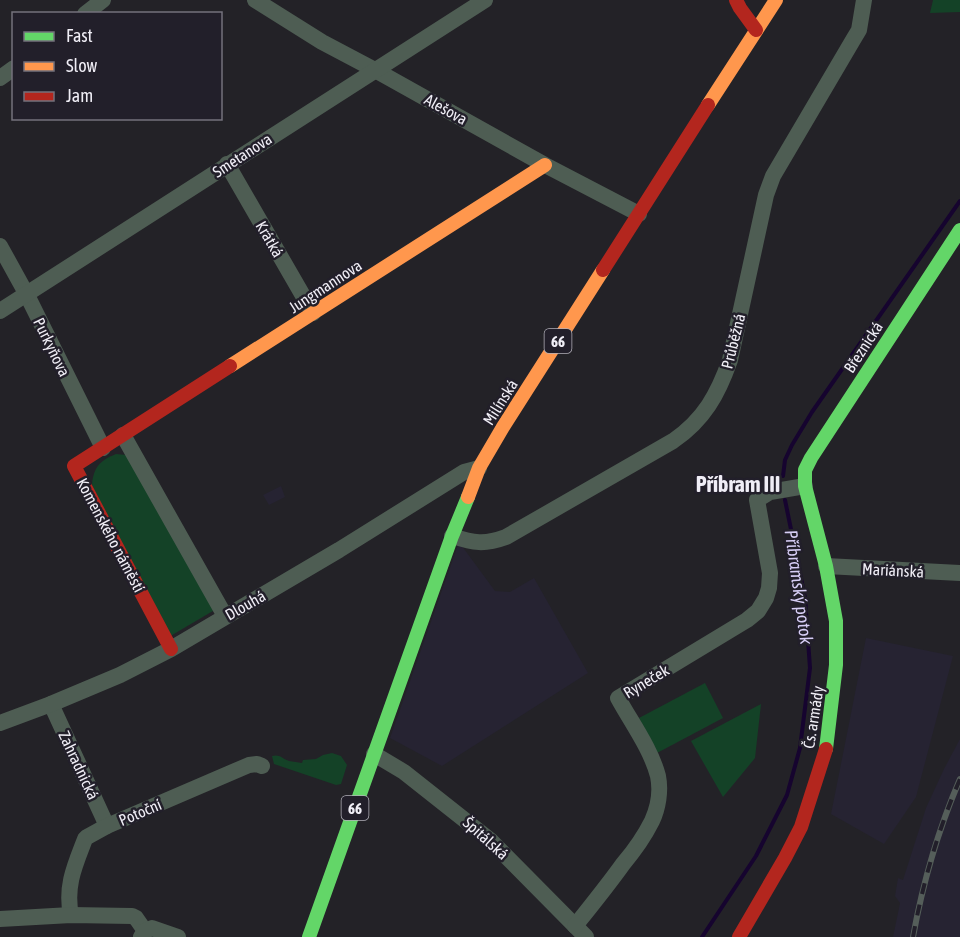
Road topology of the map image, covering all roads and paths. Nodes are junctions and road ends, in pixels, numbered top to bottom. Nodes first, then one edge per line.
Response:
1 (104, 0) edge
2 (255, 0) edge
3 (484, 0) edge
4 (776, 0) edge
5 (864, 0) edge
6 (741, 3) edge
7 (88, 12) edge
8 (756, 30) junction
9 (375, 70) junction
10 (227, 164) junction
11 (545, 165) junction
12 (639, 214) junction
13 (960, 230) edge
14 (0, 246) edge
15 (27, 295) junction
16 (0, 311) edge
17 (314, 313) junction
18 (123, 435) junction
19 (103, 448) junction
20 (479, 468) junction
21 (805, 486) junction
22 (452, 536) junction
23 (826, 566) junction
24 (960, 573) edge
25 (225, 616) junction
26 (171, 649) junction
27 (51, 704) junction
28 (0, 723) edge
29 (374, 754) junction
30 (262, 766) dead end
31 (107, 826) junction
32 (70, 911) junction
33 (0, 919) edge
34 (580, 932) edge
35 (143, 934) edge
36 (178, 937) edge
37 (309, 937) edge
38 (739, 937) edge

1 - 7 street
2 - 9 street, Alešova
3 - 9 street, Smetanova
4 - 8 street, Milínská / 66
5 - 22 street, Průběžná
6 - 8 street
8 - 12 street, Milínská / 66
9 - 10 street, Smetanova
9 - 11 street, Alešova
10 - 15 street, Smetanova
10 - 17 street, Krátká
11 - 12 street, Alešova
11 - 17 street, Jungmannova
12 - 20 street, Milínská / 66
13 - 21 street, Březnická
14 - 15 street, Purkyňova
15 - 16 street, Smetanova
15 - 19 street, Purkyňova
17 - 18 street, Jungmannova
18 - 19 street, Komenského náměstí
18 - 25 street
19 - 26 street, Komenského náměstí
20 - 22 street, Milínská / 66
20 - 25 street, Dlouhá
21 - 23 street, Čs. armády
21 - 34 street, Ryneček
22 - 29 street, Milínská / 66
23 - 24 street, Mariánská
23 - 38 street, Čs. armády
25 - 26 street, Dlouhá
26 - 27 street, Dlouhá
27 - 28 street, Dlouhá
27 - 31 street, Zahradnická
29 - 34 street, Špitálská
29 - 37 street, Milínská / 66
30 - 31 street, Potoční
31 - 32 street, Potoční
32 - 33 street
32 - 35 street
35 - 36 street

